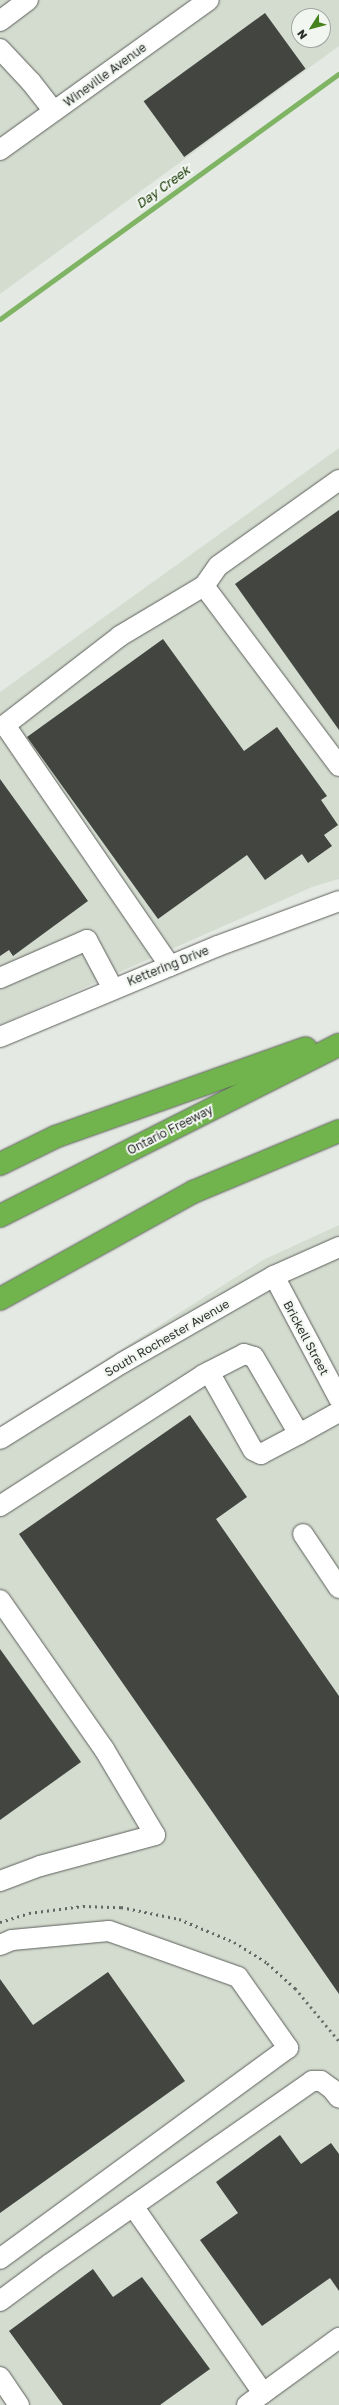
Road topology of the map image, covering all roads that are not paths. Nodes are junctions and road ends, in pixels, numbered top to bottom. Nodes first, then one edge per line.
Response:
1 (28, 0) edge
2 (209, 0) edge
3 (0, 21) edge
4 (0, 49) edge
5 (54, 111) junction
6 (0, 150) edge
7 (339, 480) edge
8 (204, 586) junction
9 (339, 766) edge
10 (339, 901) edge
11 (170, 966) junction
12 (0, 978) edge
13 (113, 989) junction
14 (0, 1037) edge
15 (339, 1037) edge
16 (339, 1044) edge
17 (339, 1131) edge
18 (0, 1164) edge
19 (0, 1216) edge
20 (339, 1246) edge
21 (274, 1276) junction
22 (0, 1299) edge
23 (209, 1372) junction
24 (339, 1399) edge
25 (339, 1412) edge
26 (299, 1434) junction
27 (0, 1439) edge
28 (0, 1506) edge
29 (303, 1534) dead end
30 (339, 1588) edge
31 (0, 1600) edge
32 (0, 1881) edge
33 (0, 1945) edge
34 (339, 2098) edge
35 (133, 2206) junction
36 (0, 2259) edge
37 (0, 2301) edge
38 (339, 2338) edge
39 (0, 2377) edge
40 (263, 2393) junction
41 (19, 2405) edge
42 (247, 2405) edge

1 - 3 street
2 - 5 street, Wineville Avenue
4 - 5 street
5 - 6 street, Wineville Avenue
7 - 8 street
8 - 9 street
8 - 11 street
10 - 11 street, Kettering Drive
11 - 13 street, Kettering Drive
12 - 13 street
13 - 14 street, Kettering Drive
15 - 18 highway
16 - 19 highway, Ontario Freeway
17 - 22 highway
20 - 21 street, South Rochester Avenue
21 - 24 street, Brickell Street
21 - 27 street, South Rochester Avenue
23 - 26 street
23 - 26 street
23 - 28 street
25 - 26 street
29 - 30 street
31 - 32 street
33 - 36 street
34 - 35 street
35 - 37 street
35 - 40 street
38 - 40 street
39 - 41 street
40 - 42 street

